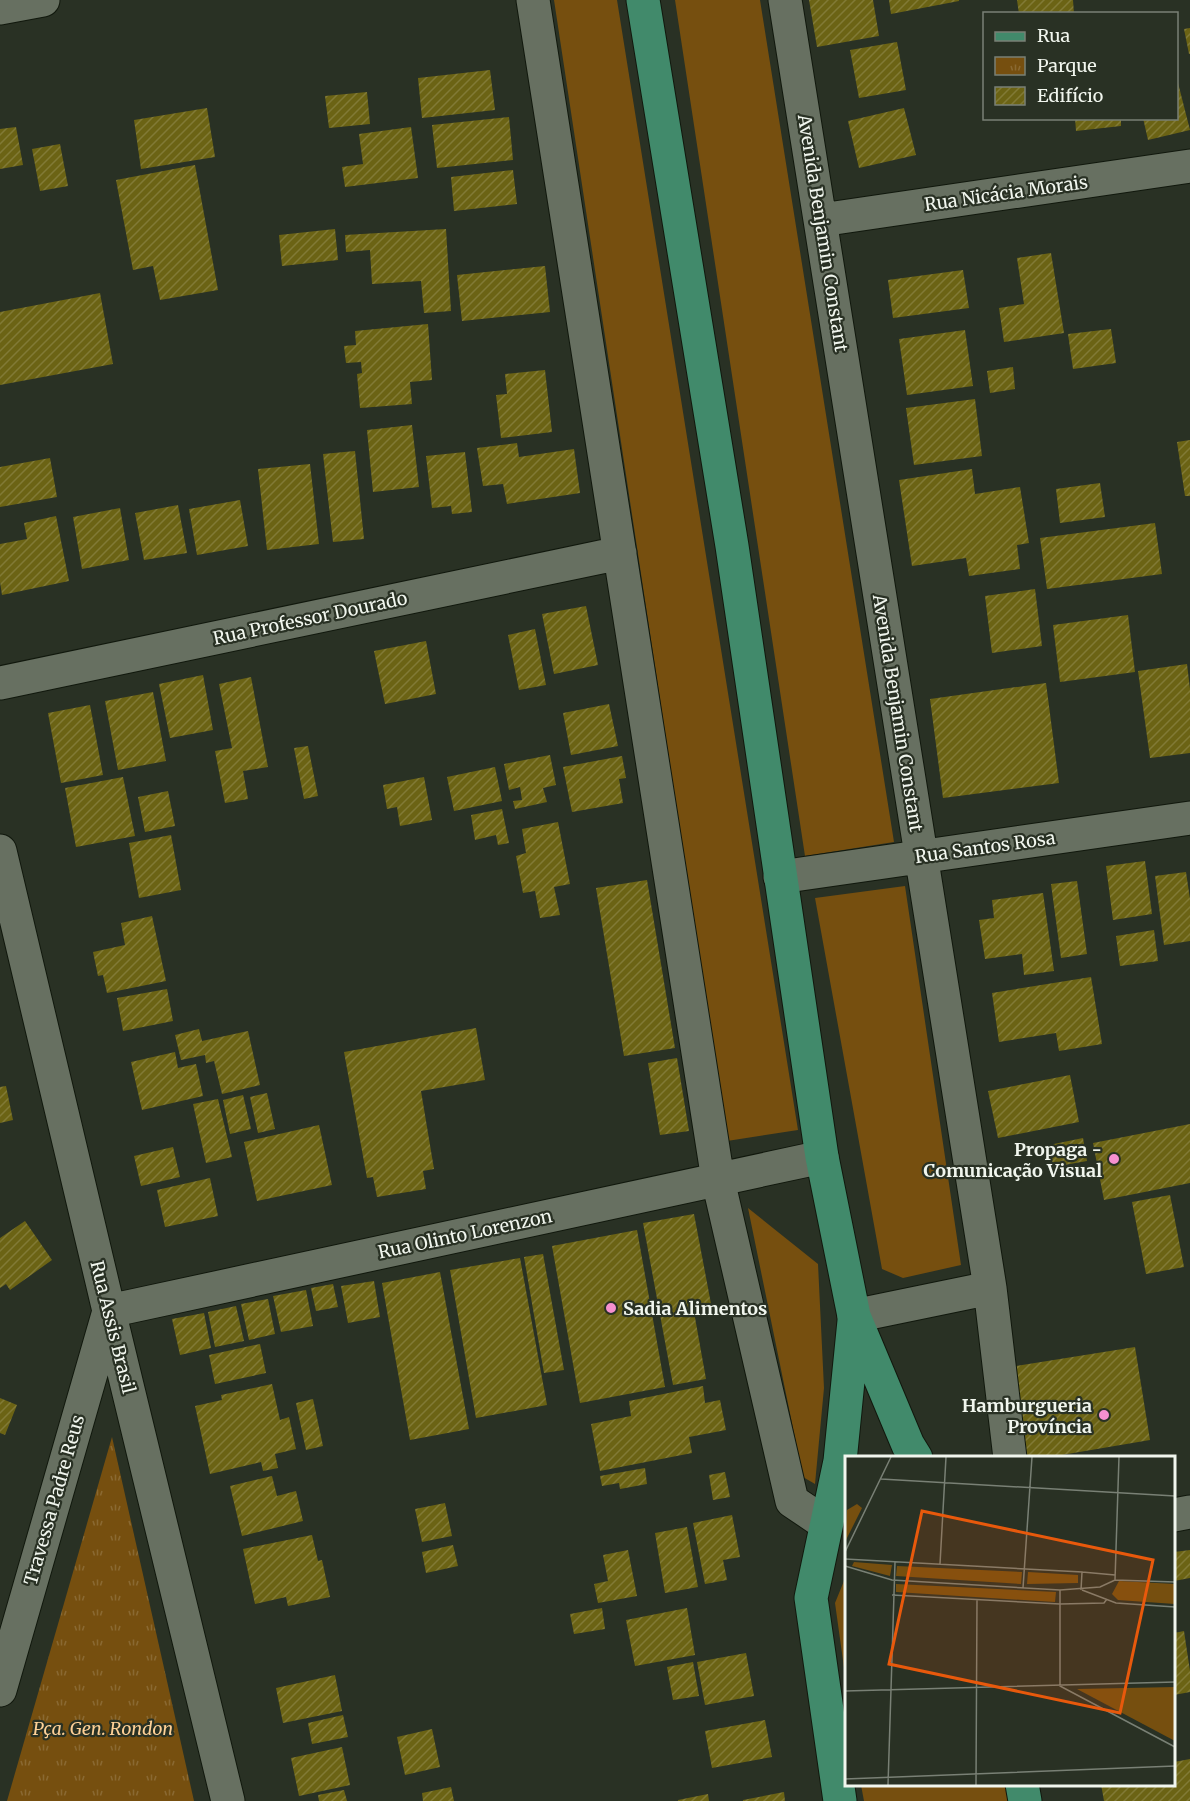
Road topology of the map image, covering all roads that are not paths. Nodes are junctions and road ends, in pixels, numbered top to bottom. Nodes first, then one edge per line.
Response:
1 (43, 0) edge
2 (533, 0) edge
3 (643, 0) edge
4 (785, 0) edge
5 (0, 8) edge
6 (1190, 166) edge
7 (821, 220) junction
8 (620, 553) junction
9 (0, 682) edge
10 (1190, 818) edge
11 (0, 851) edge
12 (921, 856) junction
13 (780, 877) junction
14 (822, 1157) junction
15 (718, 1180) junction
16 (990, 1288) junction
17 (109, 1311) junction
18 (854, 1316) junction
19 (915, 1456) edge
20 (1010, 1456) edge
21 (1190, 1512) edge
22 (1175, 1515) edge
23 (836, 1523) edge
24 (0, 1690) edge
25 (1022, 1786) edge
26 (228, 1801) edge
27 (840, 1801) edge
28 (1025, 1801) edge

1 - 5 street
2 - 8 street
3 - 13 main road
4 - 7 street, Avenida Benjamin Constant
6 - 7 street, Rua Nicácia Morais
7 - 12 street, Avenida Benjamin Constant
8 - 9 street, Rua Professor Dourado
8 - 15 street
10 - 12 street, Rua Santos Rosa
11 - 17 street, Rua Assis Brasil
12 - 13 street, Rua Santos Rosa
12 - 16 street, Avenida Benjamin Constant
13 - 14 main road
14 - 15 street, Rua Olinto Lorenzon
14 - 18 main road
15 - 17 street, Rua Olinto Lorenzon
15 - 23 street
16 - 18 street
16 - 20 street, Avenida Benjamin Constant
17 - 24 street, Travessa Padre Reus
17 - 26 street, Rua Assis Brasil
18 - 19 main road
18 - 23 main road
21 - 22 street
23 - 27 main road
25 - 28 main road

